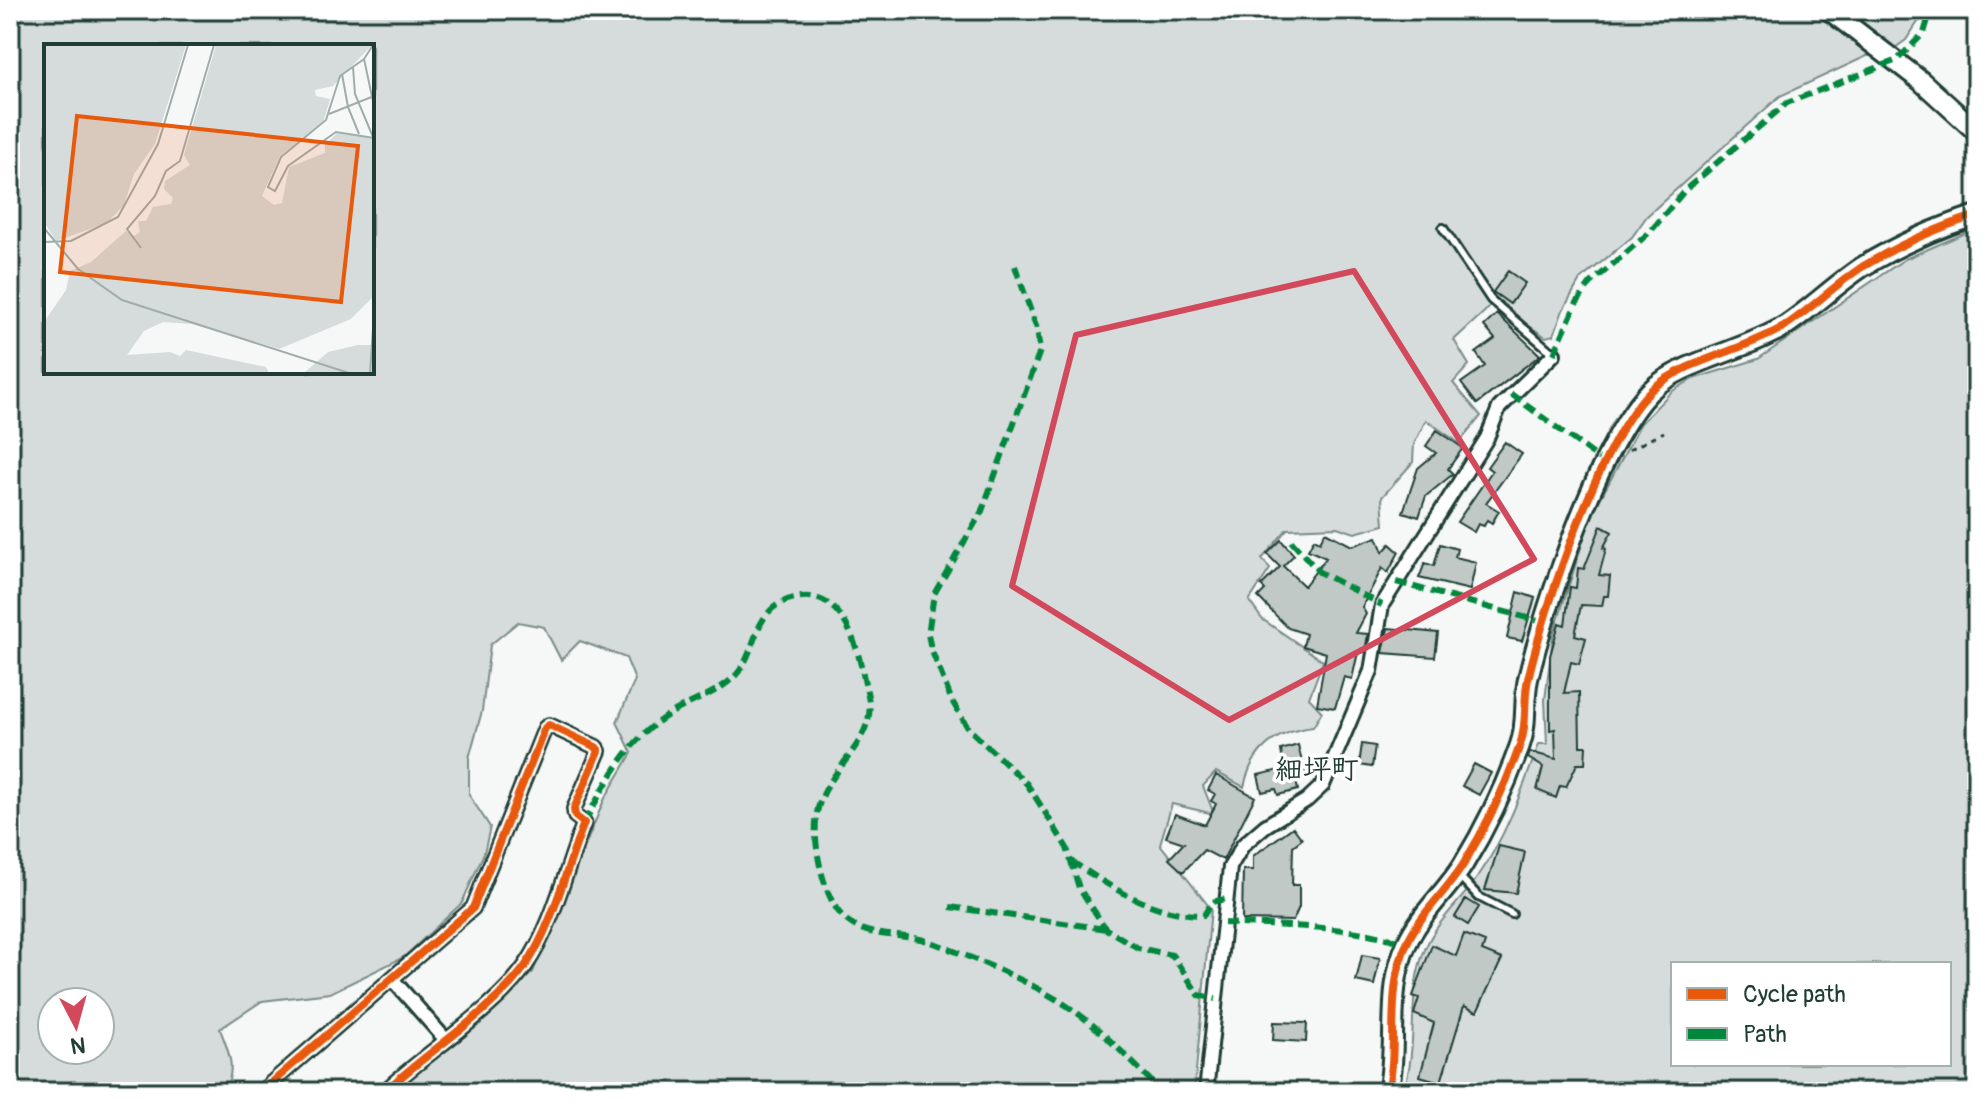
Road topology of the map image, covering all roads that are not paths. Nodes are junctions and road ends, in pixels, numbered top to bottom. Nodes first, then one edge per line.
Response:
1 (1829, 10) edge
2 (1977, 132) edge
3 (1977, 215) edge
4 (1443, 228) dead end
5 (1554, 354) joint
6 (1457, 873) junction
7 (1512, 914) dead end
8 (392, 979) junction
9 (445, 1039) junction
10 (261, 1092) edge
11 (384, 1092) edge
12 (1206, 1092) edge
13 (1388, 1092) edge

1 - 2 street
3 - 6 street
4 - 5 lane
5 - 12 street
6 - 7 lane
6 - 13 street
8 - 9 street
8 - 9 street
8 - 10 street
9 - 11 street

